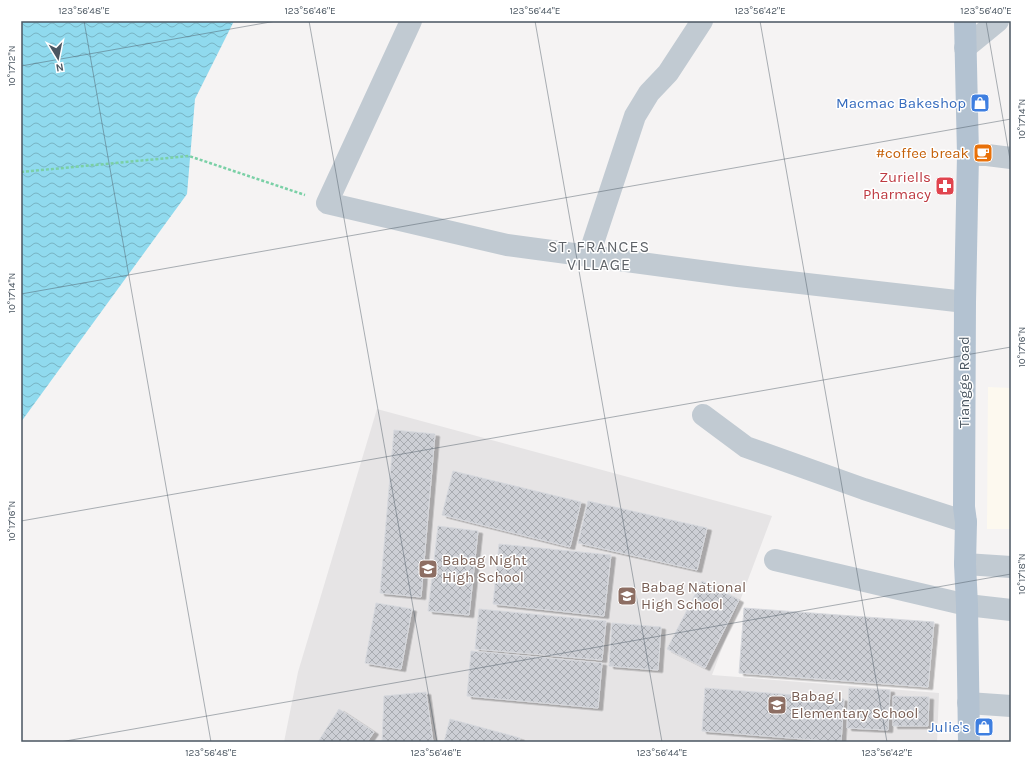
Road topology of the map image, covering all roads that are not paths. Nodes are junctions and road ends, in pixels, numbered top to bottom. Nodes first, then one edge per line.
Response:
1 (410, 21) edge
2 (702, 21) edge
3 (965, 21) edge
4 (998, 21) edge
5 (965, 48) junction
6 (968, 155) junction
7 (1011, 158) edge
8 (588, 255) junction
9 (965, 302) junction
10 (703, 415) dead end
11 (966, 522) junction
12 (775, 560) dead end
13 (965, 564) junction
14 (1011, 567) edge
15 (967, 605) junction
16 (1011, 610) edge
17 (968, 703) junction
18 (1011, 706) edge
19 (968, 742) edge

1 - 8 street
2 - 8 street
3 - 5 main road, Tiangge Road
4 - 5 street
5 - 6 main road, Tiangge Road
6 - 7 street
6 - 9 main road, Tiangge Road
8 - 9 street
9 - 11 main road, Tiangge Road
10 - 11 street
11 - 13 main road, Tiangge Road
12 - 15 street
13 - 14 street
13 - 15 main road, Tiangge Road
15 - 16 street
15 - 17 main road, Tiangge Road
17 - 18 street
17 - 19 main road, Tiangge Road

